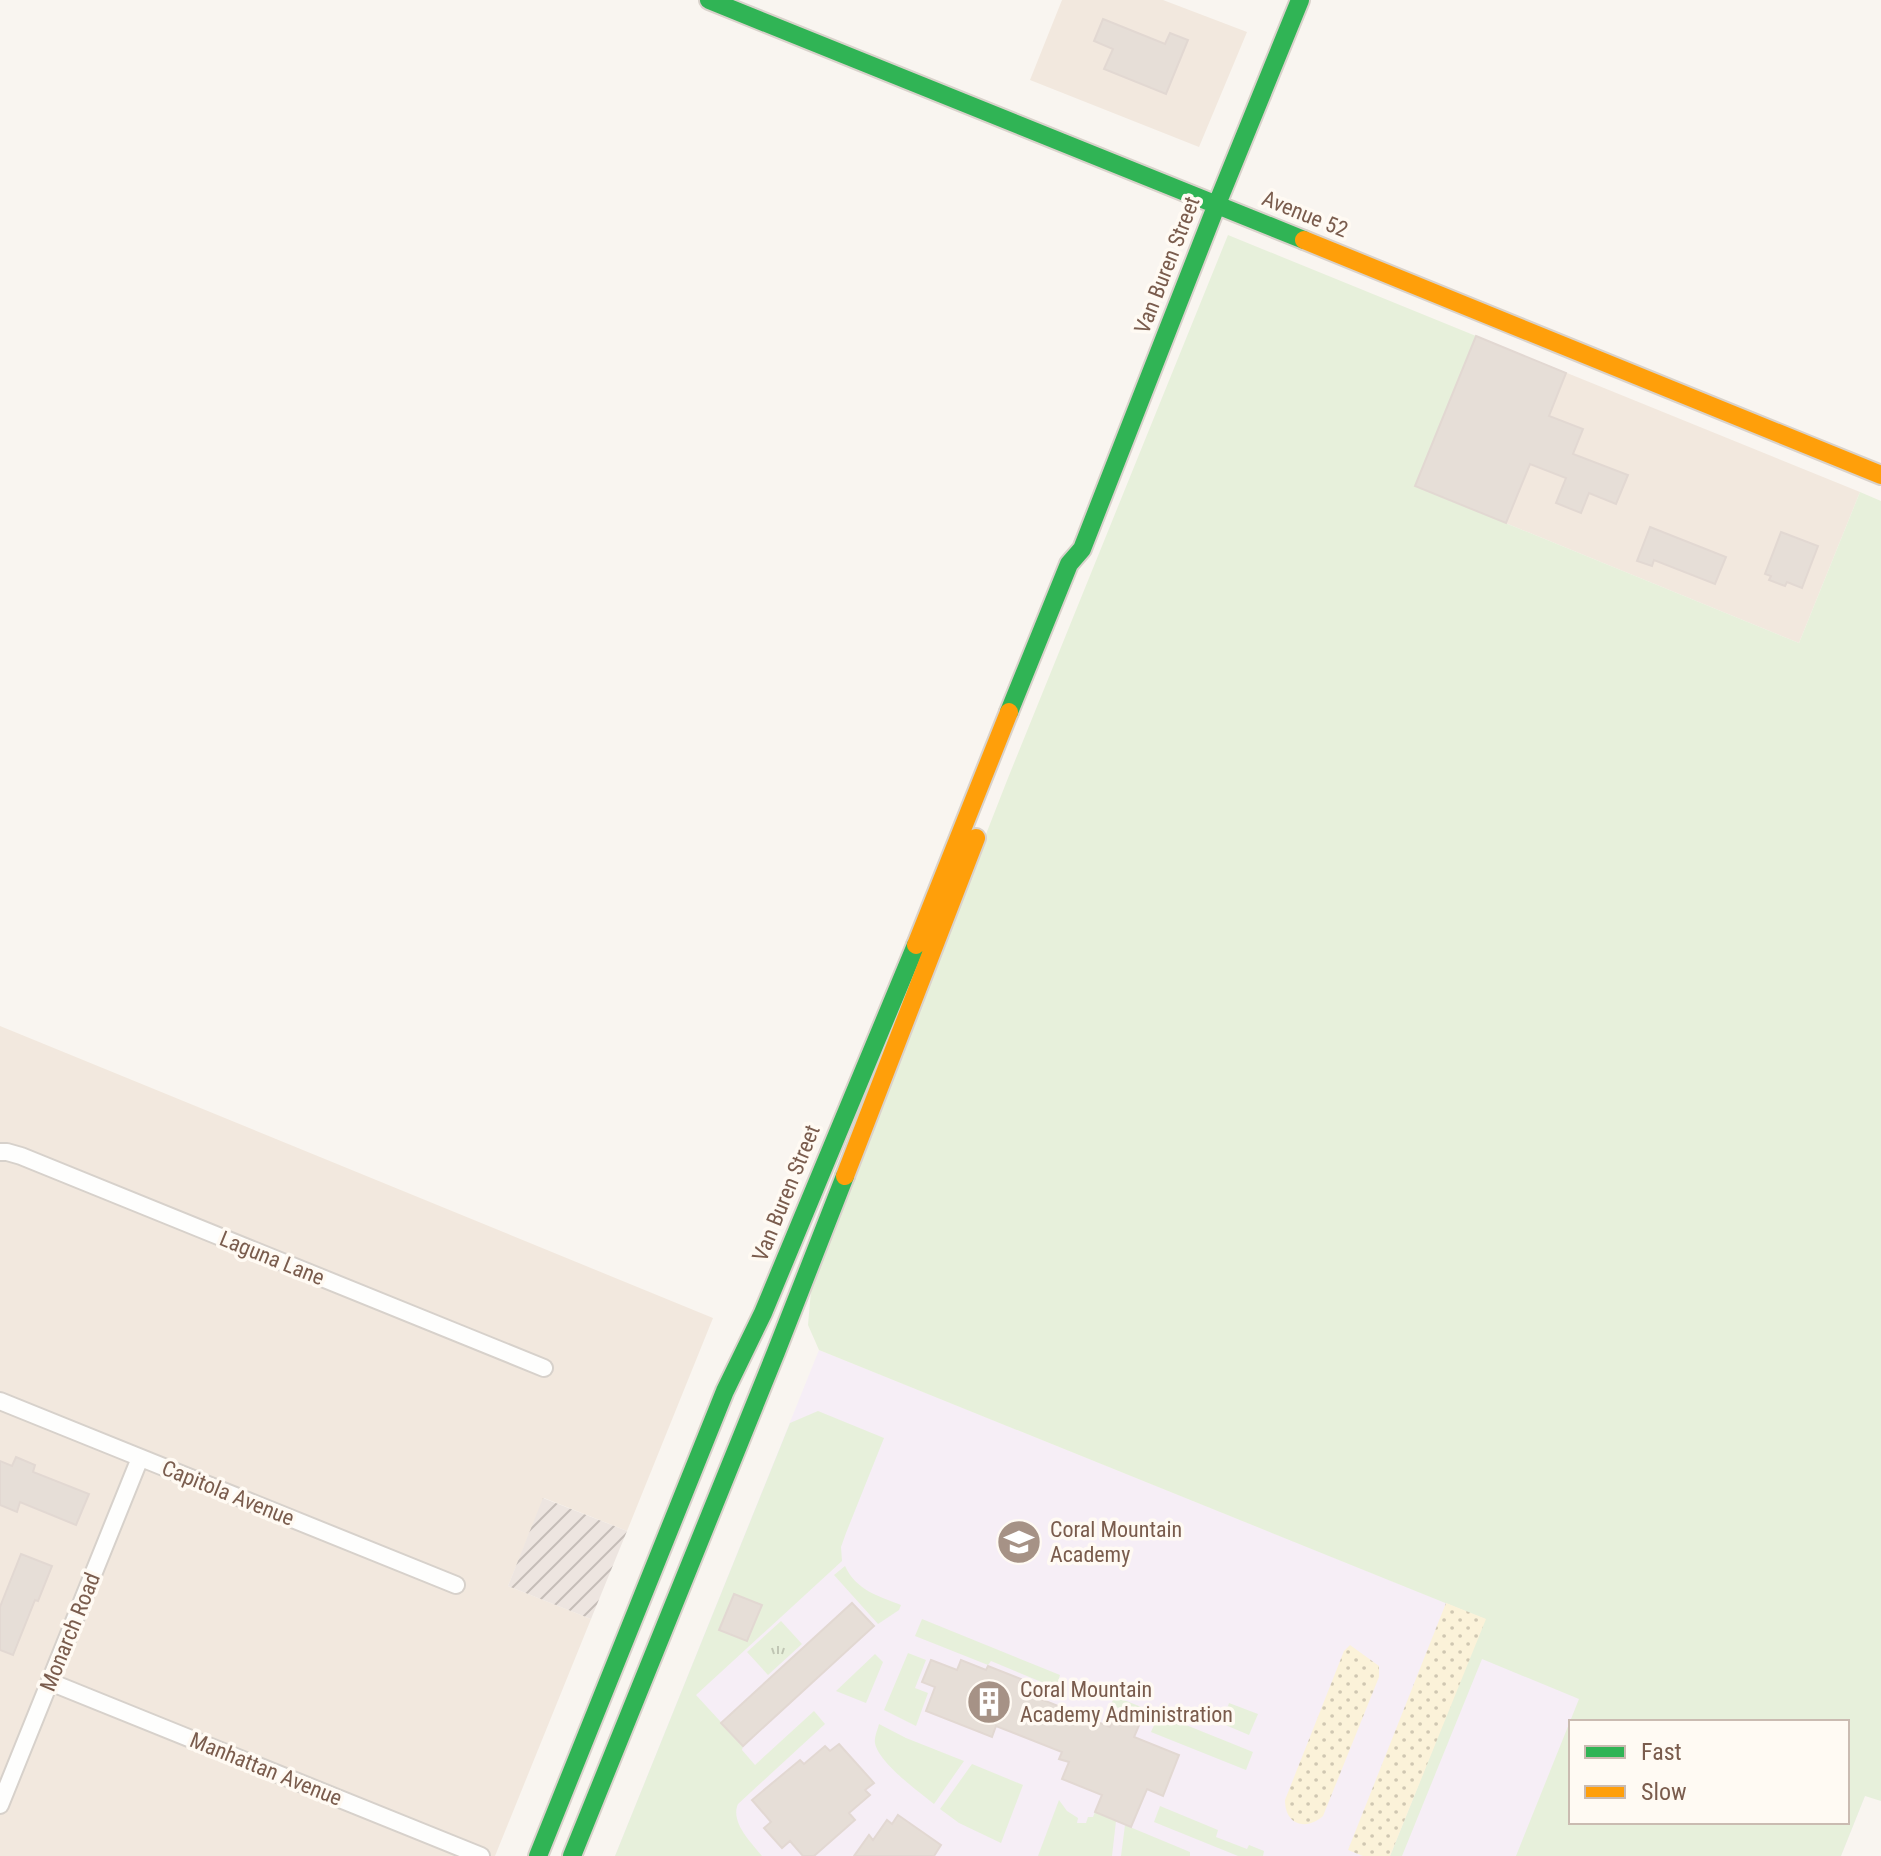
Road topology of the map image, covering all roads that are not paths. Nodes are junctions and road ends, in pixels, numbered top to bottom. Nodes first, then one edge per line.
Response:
1 (709, 0) edge
2 (1300, 0) edge
3 (1217, 204) junction
4 (1881, 475) edge
5 (1082, 549) junction
6 (0, 1152) edge
7 (788, 1357) dead end
8 (544, 1368) dead end
9 (0, 1401) edge
10 (140, 1458) junction
11 (718, 1496) junction
12 (456, 1585) dead end
13 (50, 1682) junction
14 (0, 1805) edge
15 (481, 1856) edge
16 (538, 1856) edge
17 (572, 1856) edge

1 - 3 street, Avenue 52
2 - 3 street, Van Buren Street
3 - 4 street, Avenue 52
3 - 5 street, Van Buren Street
5 - 11 street, Van Buren Street
5 - 16 street, Van Buren Street
6 - 8 street, Laguna Lane
7 - 11 street
9 - 10 street, Capitola Avenue
10 - 12 street, Capitola Avenue
10 - 13 street, Monarch Road
11 - 17 street, Van Buren Street
13 - 14 street, Monarch Road
13 - 15 street, Manhattan Avenue

